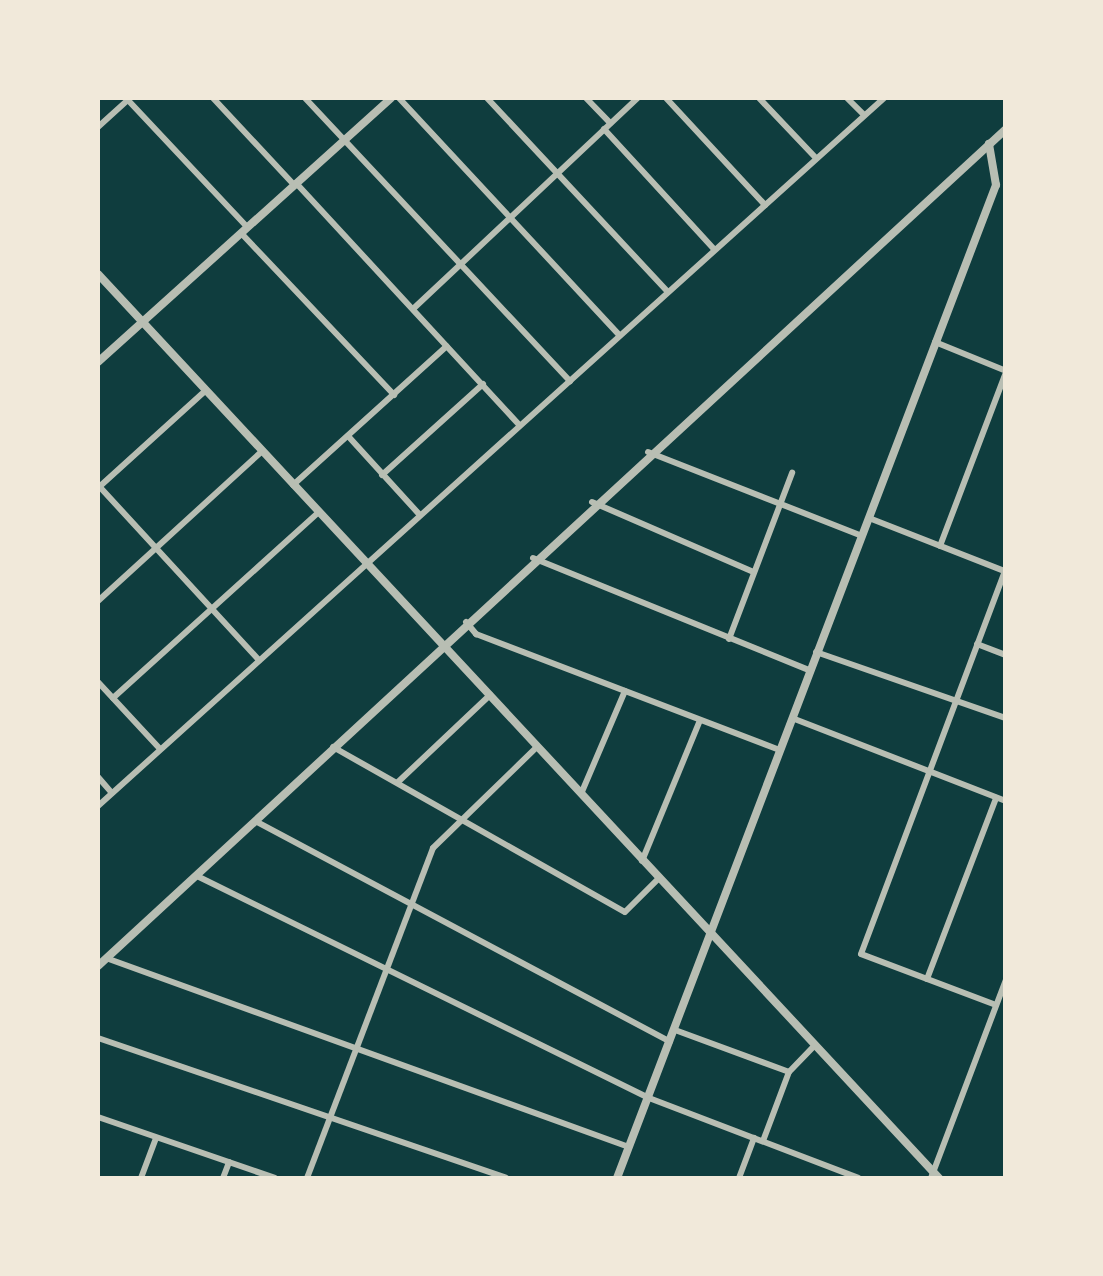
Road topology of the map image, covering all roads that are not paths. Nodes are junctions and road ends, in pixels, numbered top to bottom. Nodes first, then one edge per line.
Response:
1 (128, 98) edge
2 (213, 98) edge
3 (305, 98) edge
4 (391, 98) edge
5 (399, 98) edge
6 (487, 98) edge
7 (586, 98) edge
8 (638, 98) edge
9 (666, 98) edge
10 (760, 98) edge
11 (847, 98) edge
12 (884, 98) edge
13 (864, 116) junction
14 (607, 126) junction
15 (98, 127) edge
16 (1006, 129) edge
17 (344, 140) junction
18 (989, 144) junction
19 (816, 158) junction
20 (556, 172) junction
21 (295, 184) junction
22 (765, 205) junction
23 (512, 218) junction
24 (244, 230) junction
25 (714, 249) junction
26 (461, 264) junction
27 (98, 274) edge
28 (668, 292) junction
29 (413, 309) junction
30 (142, 322) junction
31 (620, 335) junction
32 (935, 342) junction
33 (448, 346) junction
34 (98, 362) edge
35 (1006, 372) edge
36 (570, 381) junction
37 (483, 384) junction
38 (206, 390) junction
39 (394, 395) junction
40 (520, 425) junction
41 (348, 436) junction
42 (262, 451) junction
43 (648, 452) junction
44 (792, 473) dead end
45 (382, 475) junction
46 (294, 484) junction
47 (98, 487) edge
48 (592, 502) junction
49 (779, 506) junction
50 (319, 512) junction
51 (420, 514) junction
52 (869, 518) junction
53 (862, 536) junction
54 (940, 546) junction
55 (157, 548) junction
56 (533, 558) junction
57 (366, 563) junction
58 (1005, 570) edge
59 (754, 572) junction
60 (98, 601) edge
61 (212, 608) junction
62 (466, 622) junction
63 (729, 638) junction
64 (441, 644) junction
65 (977, 644) junction
66 (816, 652) junction
67 (1006, 655) edge
68 (259, 660) junction
69 (809, 670) junction
70 (98, 682) edge
71 (625, 691) junction
72 (490, 696) junction
73 (113, 698) junction
74 (956, 699) junction
75 (791, 718) junction
76 (1006, 718) edge
77 (700, 720) junction
78 (332, 747) junction
79 (537, 747) junction
80 (160, 749) junction
81 (780, 750) junction
82 (928, 771) junction
83 (98, 777) edge
84 (398, 782) junction
85 (112, 792) junction
86 (580, 794) junction
87 (996, 798) junction
88 (1006, 801) edge
89 (98, 806) edge
90 (254, 820) junction
91 (462, 820) junction
92 (642, 860) junction
93 (197, 876) junction
94 (658, 878) junction
95 (412, 906) junction
96 (710, 932) junction
97 (106, 958) junction
98 (98, 966) edge
99 (386, 970) junction
100 (927, 979) junction
101 (1006, 980) edge
102 (994, 1009) junction
103 (1006, 1018) edge
104 (675, 1030) junction
105 (98, 1038) edge
106 (670, 1042) junction
107 (815, 1045) junction
108 (355, 1050) junction
109 (788, 1072) junction
110 (649, 1098) junction
111 (98, 1117) edge
112 (330, 1118) junction
113 (156, 1137) junction
114 (758, 1140) junction
115 (629, 1147) junction
116 (229, 1162) junction
117 (843, 1176) edge
118 (935, 1177) edge
119 (141, 1178) edge
120 (223, 1178) edge
121 (276, 1178) edge
122 (307, 1178) edge
123 (506, 1178) edge
124 (617, 1178) edge
125 (739, 1178) edge
126 (858, 1178) edge

1 - 15 street
1 - 24 street
2 - 21 street
3 - 17 street
4 - 17 street
5 - 23 street
6 - 20 street
7 - 14 street
8 - 14 street
9 - 22 street
10 - 19 street
11 - 13 street
12 - 13 street
13 - 19 street
14 - 20 street
14 - 25 street
16 - 18 street
17 - 21 street
17 - 26 street
18 - 32 street
18 - 43 street
19 - 22 street
20 - 23 street
20 - 28 street
21 - 24 street
21 - 29 street
22 - 25 street
23 - 26 street
23 - 31 street
24 - 30 street
24 - 39 street
25 - 28 street
26 - 29 street
26 - 36 street
27 - 30 street
28 - 31 street
29 - 33 street
30 - 34 street
30 - 38 street
31 - 36 street
32 - 35 street
32 - 52 street
33 - 37 street
33 - 39 street
35 - 54 street
36 - 40 street
37 - 40 street
37 - 45 street
38 - 42 street
38 - 47 street
39 - 41 street
40 - 51 street
41 - 45 street
41 - 46 street
42 - 46 street
42 - 55 street
43 - 48 street
43 - 49 street
44 - 49 street
45 - 51 street
46 - 50 street
47 - 55 street
48 - 56 street
48 - 59 street
49 - 53 street
49 - 59 street
50 - 57 street
50 - 61 street
51 - 57 street
52 - 53 street
52 - 54 street
53 - 66 street
54 - 58 street
55 - 60 street
55 - 61 street
56 - 62 street
56 - 63 street
57 - 64 street
57 - 68 street
58 - 65 street
59 - 63 street
61 - 68 street
61 - 73 street
62 - 64 street
62 - 71 street
63 - 69 street
64 - 72 street
64 - 78 street
65 - 67 street
65 - 74 street
66 - 69 street
66 - 74 street
68 - 80 street
69 - 75 street
70 - 73 street
71 - 77 street
71 - 86 street
72 - 79 street
72 - 84 street
73 - 80 street
74 - 76 street
74 - 82 street
75 - 81 street
75 - 82 street
77 - 81 street
77 - 92 street
78 - 84 street
78 - 90 street
79 - 86 street
79 - 91 street
80 - 85 street
81 - 96 street
82 - 87 street
82 - 100 street
83 - 85 street
84 - 91 street
85 - 89 street
86 - 92 street
87 - 88 street
87 - 100 street
90 - 93 street
90 - 95 street
91 - 94 street
91 - 95 street
92 - 94 street
93 - 97 street
93 - 99 street
94 - 96 street
95 - 99 street
95 - 106 street
96 - 104 street
96 - 107 street
97 - 98 street
97 - 108 street
99 - 108 street
99 - 110 street
100 - 102 street
101 - 102 street
102 - 103 street
102 - 118 street
104 - 106 street
104 - 109 street
105 - 112 street
106 - 110 street
107 - 109 street
107 - 118 street
108 - 112 street
108 - 115 street
109 - 114 street
110 - 114 street
110 - 115 street
111 - 113 street
112 - 122 street
112 - 123 street
113 - 116 street
113 - 119 street
114 - 117 street
114 - 125 street
115 - 124 street
116 - 120 street
116 - 121 street
117 - 126 street

